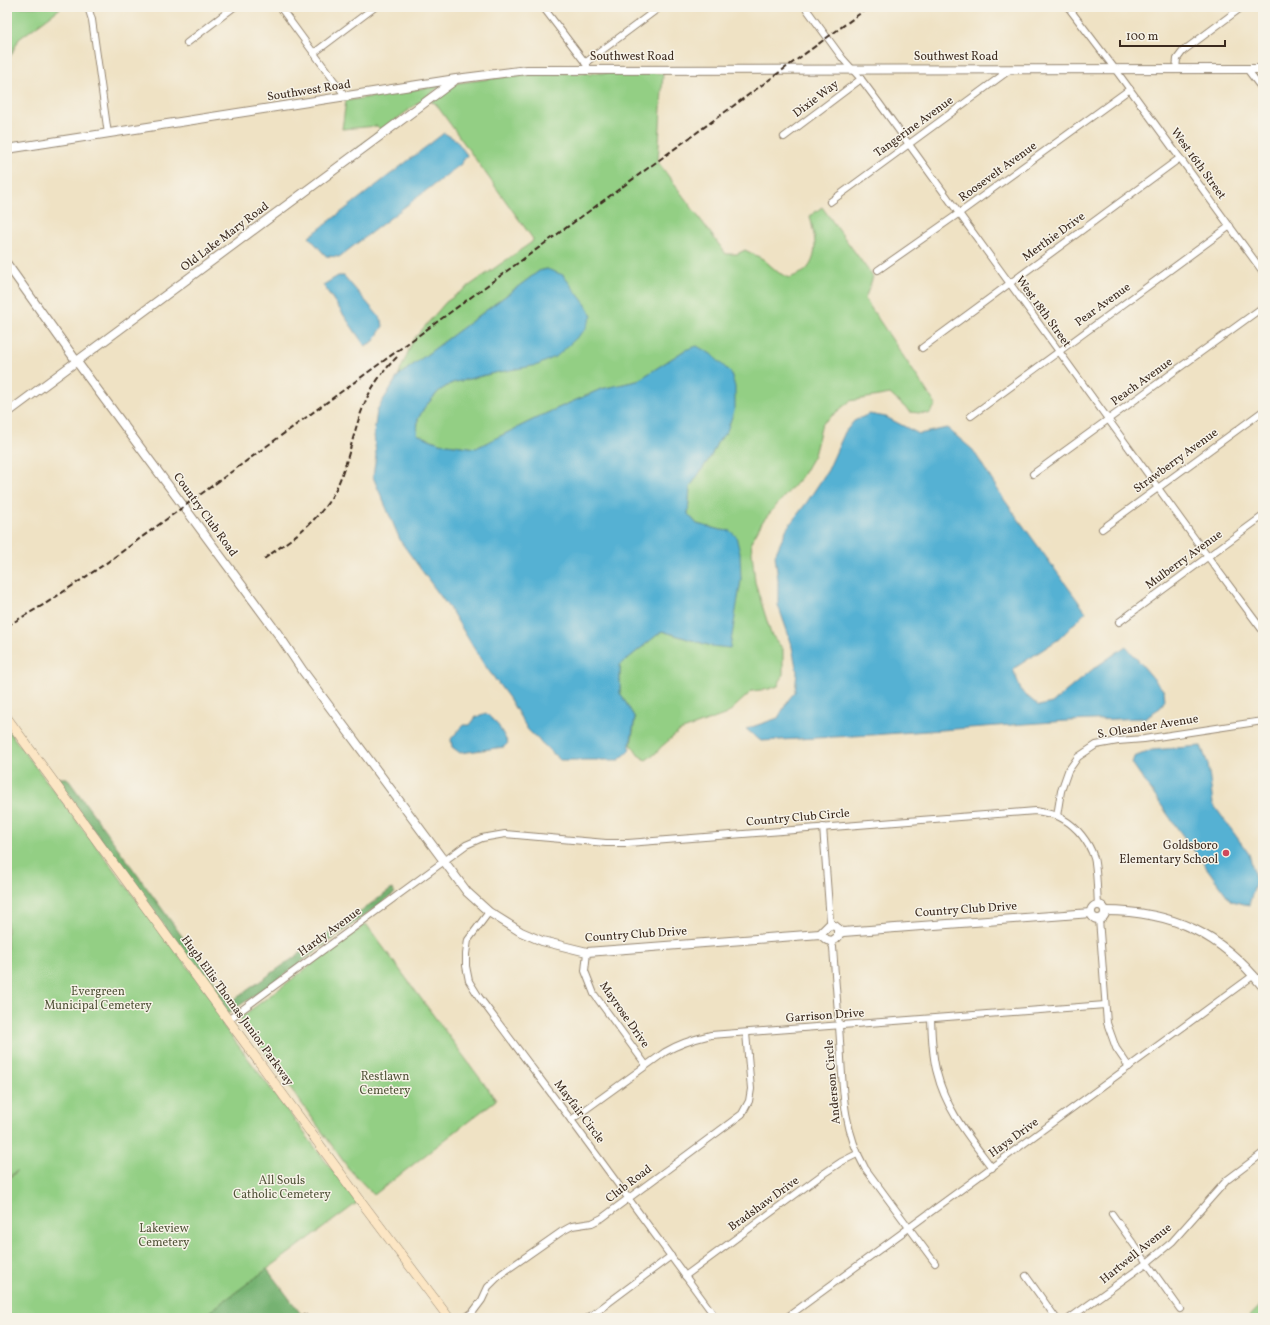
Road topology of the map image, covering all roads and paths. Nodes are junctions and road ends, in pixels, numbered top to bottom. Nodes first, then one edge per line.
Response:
1 (88, 7) edge
2 (234, 7) edge
3 (280, 7) edge
4 (375, 7) edge
5 (543, 7) edge
6 (660, 7) edge
7 (805, 7) edge
8 (1068, 7) edge
9 (1242, 7) edge
10 (187, 42) dead end
11 (314, 52) junction
12 (585, 63) junction
13 (590, 69) junction
14 (852, 69) junction
15 (1011, 69) junction
16 (1115, 69) junction
17 (1176, 69) junction
18 (1248, 69) junction
19 (1263, 69) edge
20 (456, 79) junction
21 (861, 79) junction
22 (1130, 89) junction
23 (1263, 90) edge
24 (346, 97) junction
25 (108, 134) junction
26 (784, 137) dead end
27 (908, 146) junction
28 (7, 149) edge
29 (1180, 158) junction
30 (830, 202) dead end
31 (958, 214) junction
32 (1230, 226) junction
33 (7, 264) edge
34 (878, 270) dead end
35 (1263, 272) edge
36 (1009, 284) junction
37 (1263, 307) edge
38 (922, 348) dead end
39 (1059, 351) junction
40 (77, 362) junction
41 (1263, 411) edge
42 (7, 413) edge
43 (971, 416) dead end
44 (1108, 420) junction
45 (1034, 474) dead end
46 (1158, 489) junction
47 (1263, 516) edge
48 (1102, 529) dead end
49 (1208, 557) junction
50 (1119, 622) dead end
51 (1263, 630) edge
52 (7, 718) edge
53 (1263, 721) edge
54 (383, 780) joint
55 (1057, 816) junction
56 (823, 827) junction
57 (444, 862) junction
58 (1098, 904) junction
59 (1105, 911) junction
60 (489, 912) junction
61 (1091, 913) junction
62 (1099, 919) junction
63 (831, 933) junction
64 (587, 952) junction
65 (1254, 975) junction
66 (1263, 987) edge
67 (1105, 1005) junction
68 (931, 1019) junction
69 (228, 1020) junction
70 (839, 1026) junction
71 (746, 1033) junction
72 (646, 1065) junction
73 (1129, 1067) junction
74 (571, 1120) junction
75 (1263, 1153) edge
76 (857, 1154) junction
77 (992, 1168) junction
78 (628, 1198) junction
79 (1112, 1214) dead end
80 (909, 1228) junction
81 (671, 1256) junction
82 (1148, 1262) junction
83 (935, 1263) dead end
84 (685, 1276) junction
85 (1026, 1276) dead end
86 (1180, 1308) dead end
87 (449, 1318) edge
88 (465, 1318) edge
89 (588, 1318) edge
90 (716, 1318) edge
91 (786, 1318) edge
92 (1056, 1318) edge
93 (1070, 1318) edge

1 - 25 street
2 - 10 street
3 - 11 street
4 - 11 street
5 - 12 street
6 - 12 street
7 - 14 street, West 18th Street
8 - 16 street, West 16th Street
9 - 17 street
11 - 24 street
12 - 13 street
13 - 14 street, Southwest Road
13 - 20 street, Southwest Road
14 - 15 street, Southwest Road
14 - 21 street, West 18th Street
15 - 16 street, Southwest Road
15 - 27 street, Tangerine Avenue
16 - 17 street, Southwest Road
16 - 22 street, West 16th Street
17 - 18 street, Southwest Road
18 - 19 street, Southwest Road
18 - 23 street
20 - 24 street, Southwest Road
20 - 40 street, Old Lake Mary Road
21 - 26 street, Dixie Way
21 - 27 street, West 18th Street
22 - 29 street, West 16th Street
22 - 31 street, Roosevelt Avenue
24 - 25 street, Southwest Road
25 - 28 street, Southwest Road
27 - 30 street, Tangerine Avenue
27 - 31 street, West 18th Street
29 - 32 street, West 16th Street
29 - 36 street, Merthie Drive
31 - 34 street, Roosevelt Avenue
31 - 36 street, West 18th Street
32 - 35 street, West 16th Street
32 - 39 street, Pear Avenue
33 - 40 street, Country Club Road
36 - 38 street, Merthie Drive
36 - 39 street, West 18th Street
37 - 44 street, Peach Avenue
39 - 43 street, Pear Avenue
39 - 44 street, West 18th Street
40 - 42 street, Old Lake Mary Road
40 - 54 street, Country Club Road
41 - 46 street, Strawberry Avenue
44 - 45 street, Peach Avenue
44 - 46 street, West 18th Street
46 - 48 street, Strawberry Avenue
46 - 49 street, West 18th Street
47 - 49 street, Mulberry Avenue
49 - 50 street, Mulberry Avenue
49 - 51 street, West 18th Street
52 - 69 main road, Hugh Ellis Thomas Junior Parkway
53 - 55 street, S. Oleander Avenue
54 - 57 street, Country Club Drive
55 - 56 street, Country Club Circle
55 - 58 street, Country Club Circle
56 - 57 street, Country Club Circle
56 - 63 street, Anderson Circle
57 - 60 street, Country Club Drive
57 - 69 street, Hardy Avenue
58 - 59 street
58 - 61 street
59 - 62 street
59 - 65 street
60 - 64 street, Country Club Drive
60 - 74 street, Mayfair Circle
61 - 62 street
61 - 63 street, Country Club Drive
62 - 67 street
63 - 64 street, Country Club Drive
63 - 70 street, Anderson Circle
64 - 72 street, Mayrose Drive
65 - 66 street
65 - 73 street, Hays Drive
67 - 68 street, Garrison Drive
67 - 73 street
68 - 70 street, Garrison Drive
68 - 77 street
69 - 87 main road, Hugh Ellis Thomas Junior Parkway
70 - 71 street, Garrison Drive
70 - 76 street, Anderson Circle
71 - 72 street, Garrison Drive
71 - 78 street, Club Road
72 - 74 street, Garrison Drive
73 - 77 street, Hays Drive
74 - 78 street, Mayfair Circle
75 - 82 street, Hartwell Avenue
76 - 80 street, Anderson Circle
76 - 84 street, Bradshaw Drive
77 - 80 street, Hays Drive
78 - 81 street, Mayfair Circle
78 - 88 street, Club Road
79 - 82 street
80 - 83 street, Anderson Circle
80 - 91 street, Hays Drive
81 - 84 street, Mayfair Circle
81 - 89 street
82 - 86 street
82 - 93 street, Hartwell Avenue
84 - 90 street, Mayfair Circle
85 - 92 street

